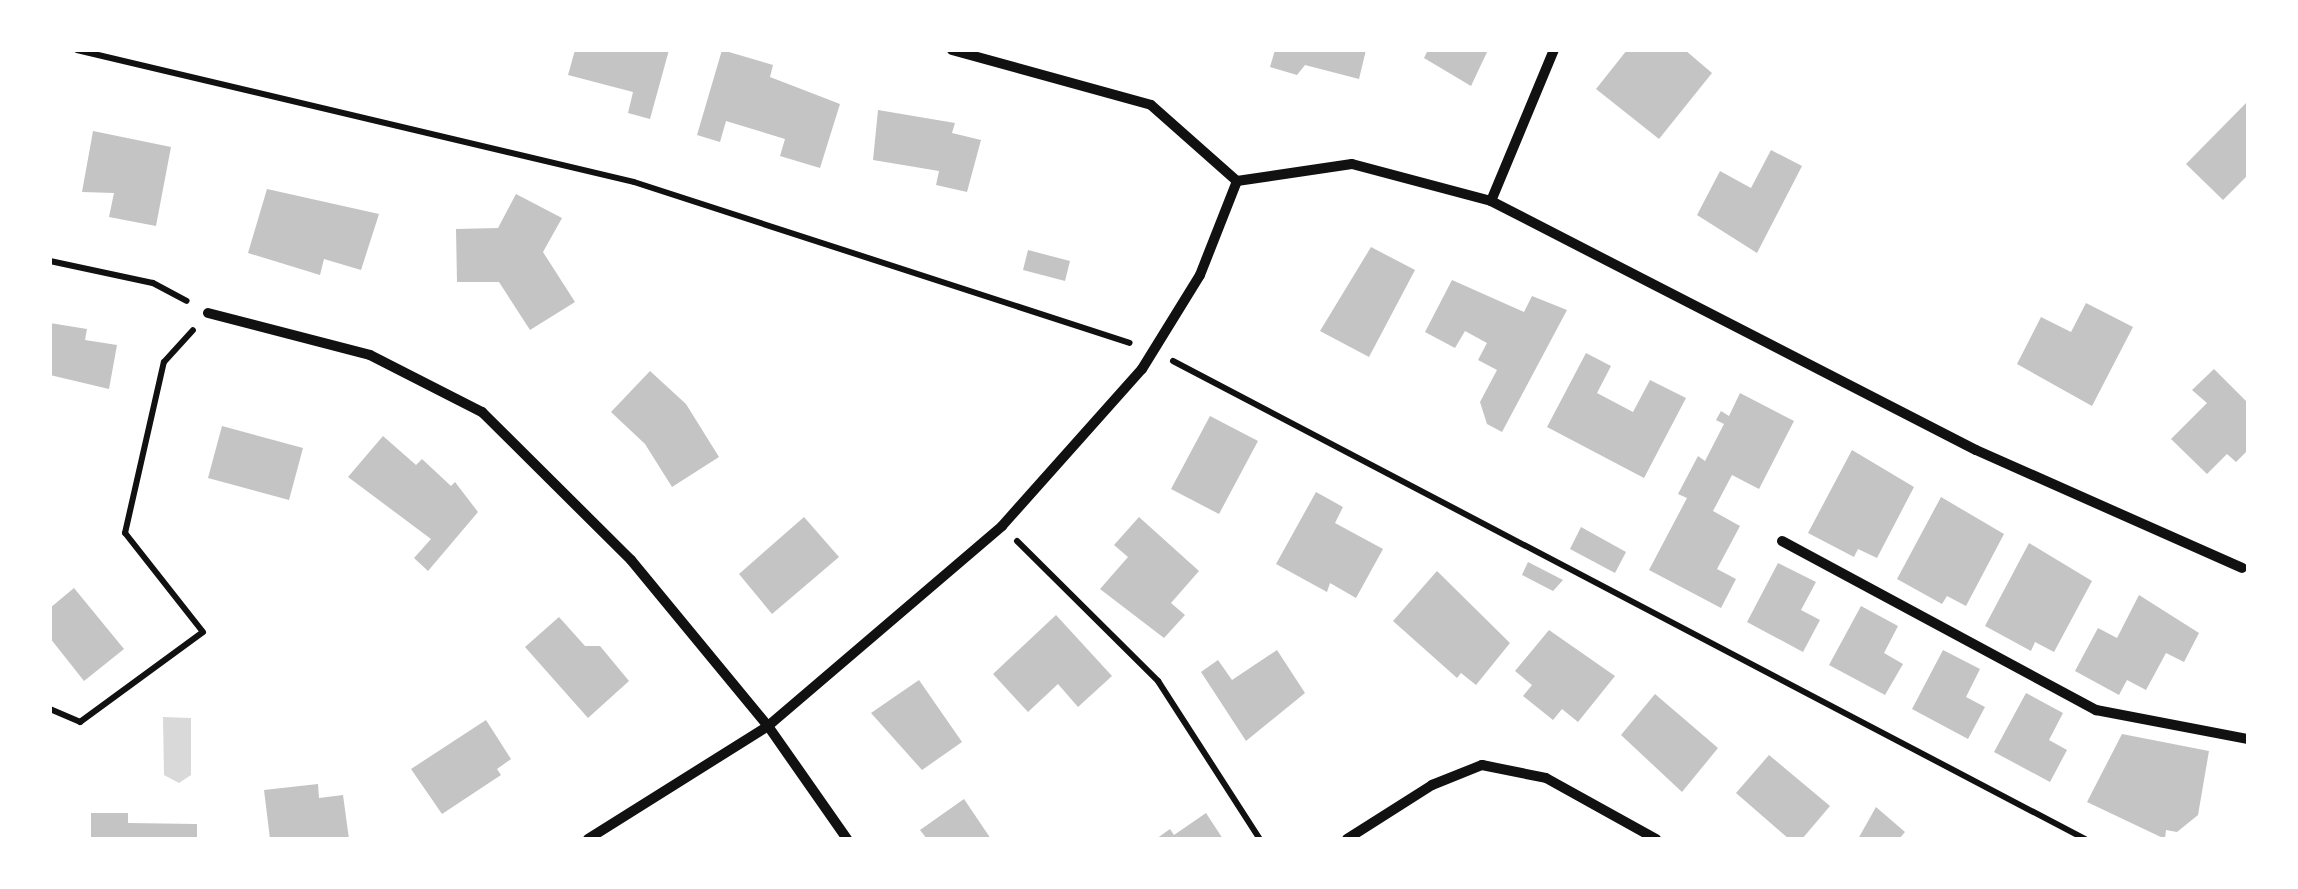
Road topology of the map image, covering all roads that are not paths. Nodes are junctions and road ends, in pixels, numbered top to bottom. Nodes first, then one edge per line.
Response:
1 (952, 50) edge
2 (1554, 50) edge
3 (1237, 180) junction
4 (1492, 202) junction
5 (208, 312) road end
6 (1782, 541) dead end
7 (2246, 570) edge
8 (768, 726) junction
9 (2248, 739) edge
10 (588, 839) edge
11 (848, 839) edge
12 (1346, 839) edge
13 (1656, 839) edge

1 - 3 street
2 - 4 street
3 - 4 street
3 - 8 street
4 - 7 street
5 - 8 street
6 - 9 street
8 - 10 street
8 - 11 street
12 - 13 street

